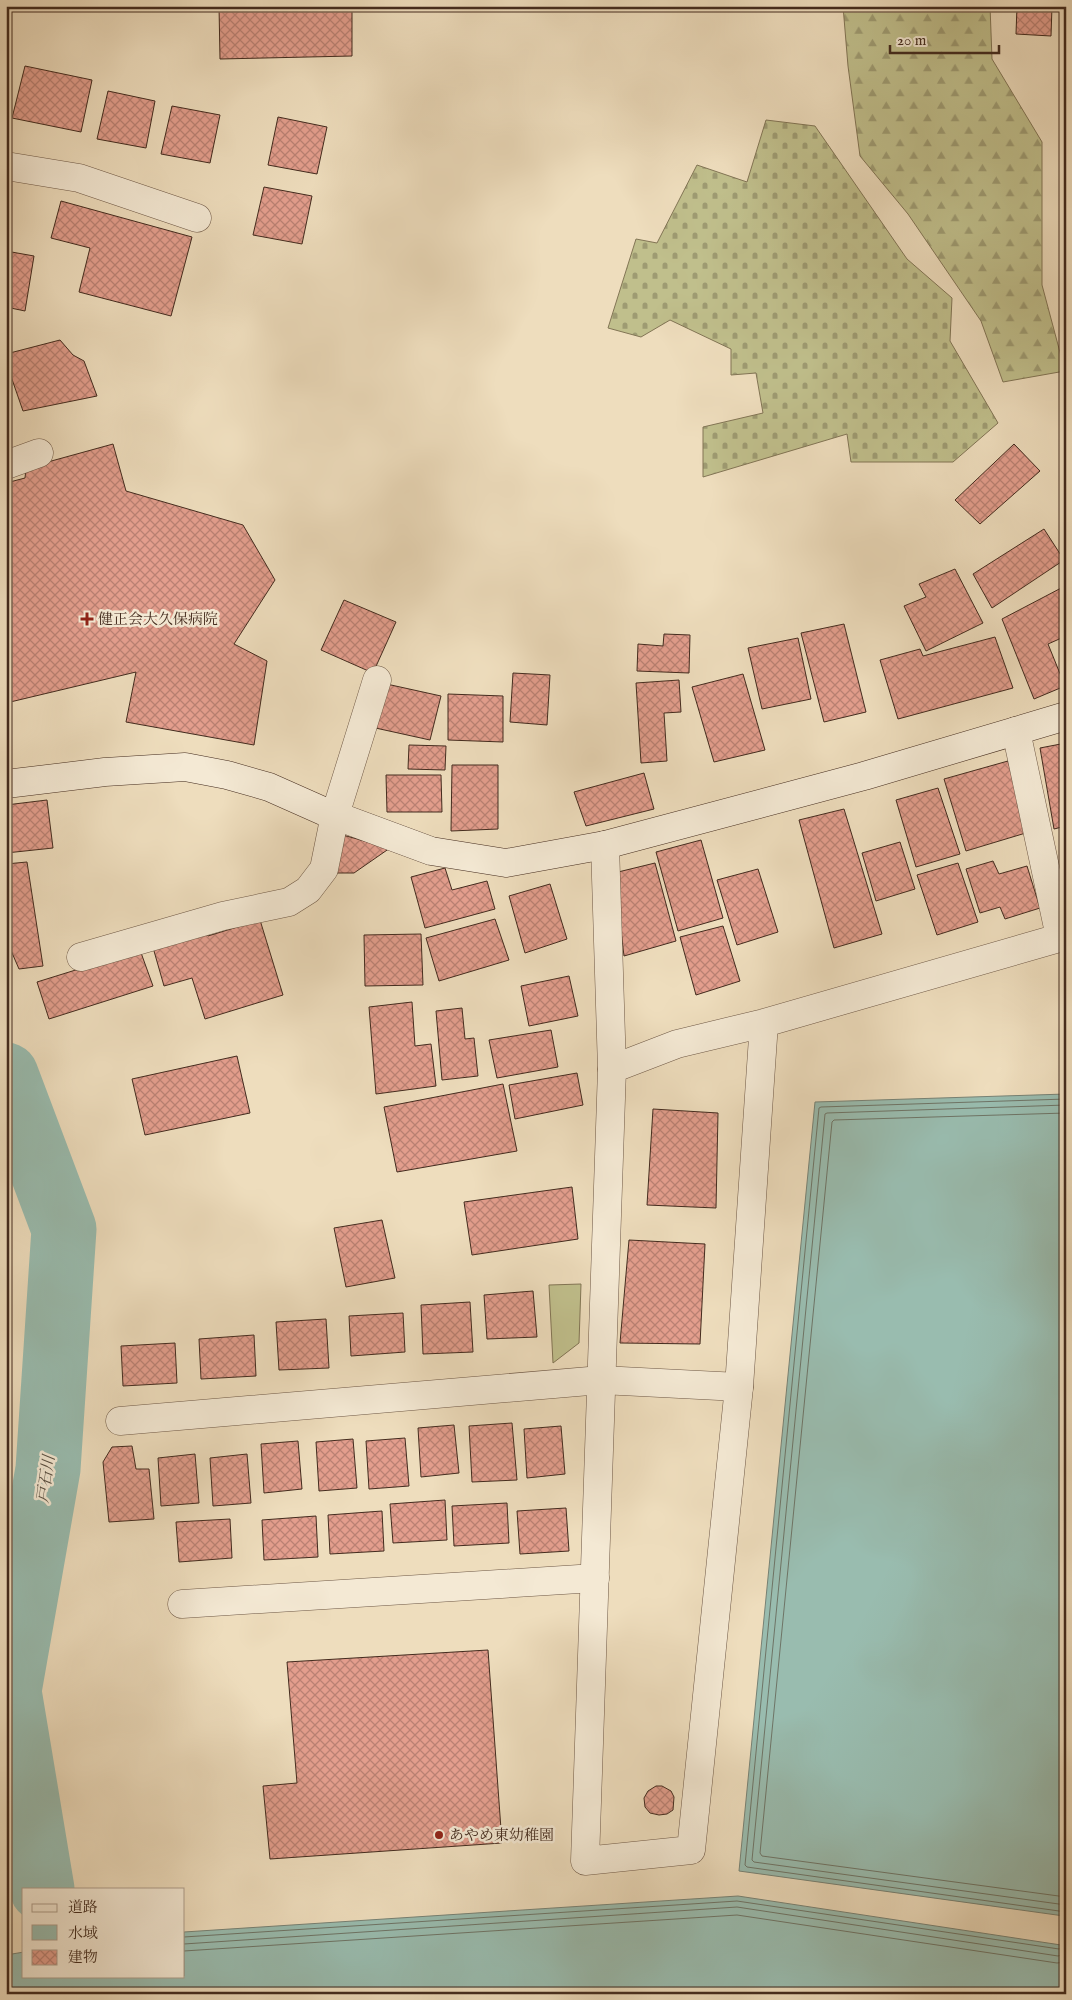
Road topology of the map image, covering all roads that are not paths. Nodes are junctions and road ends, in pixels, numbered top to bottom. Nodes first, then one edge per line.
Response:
1 (6, 166) edge
2 (197, 218) dead end
3 (39, 453) dead end
4 (6, 465) edge
5 (377, 680) dead end
6 (1066, 716) edge
7 (1016, 731) junction
8 (6, 784) edge
9 (335, 815) junction
10 (605, 845) junction
11 (1063, 936) edge
12 (81, 958) dead end
13 (764, 1023) junction
14 (612, 1069) junction
15 (601, 1380) junction
16 (739, 1387) junction
17 (120, 1421) dead end
18 (595, 1578) junction
19 (182, 1604) dead end

1 - 2 street
3 - 4 street
5 - 9 street
6 - 7 street
7 - 10 street
7 - 11 street
8 - 9 street
9 - 10 street
9 - 12 street
10 - 14 street
11 - 13 street
13 - 14 street
13 - 16 street
14 - 15 street
15 - 16 street
15 - 17 street
15 - 18 street
16 - 18 street
18 - 19 street

